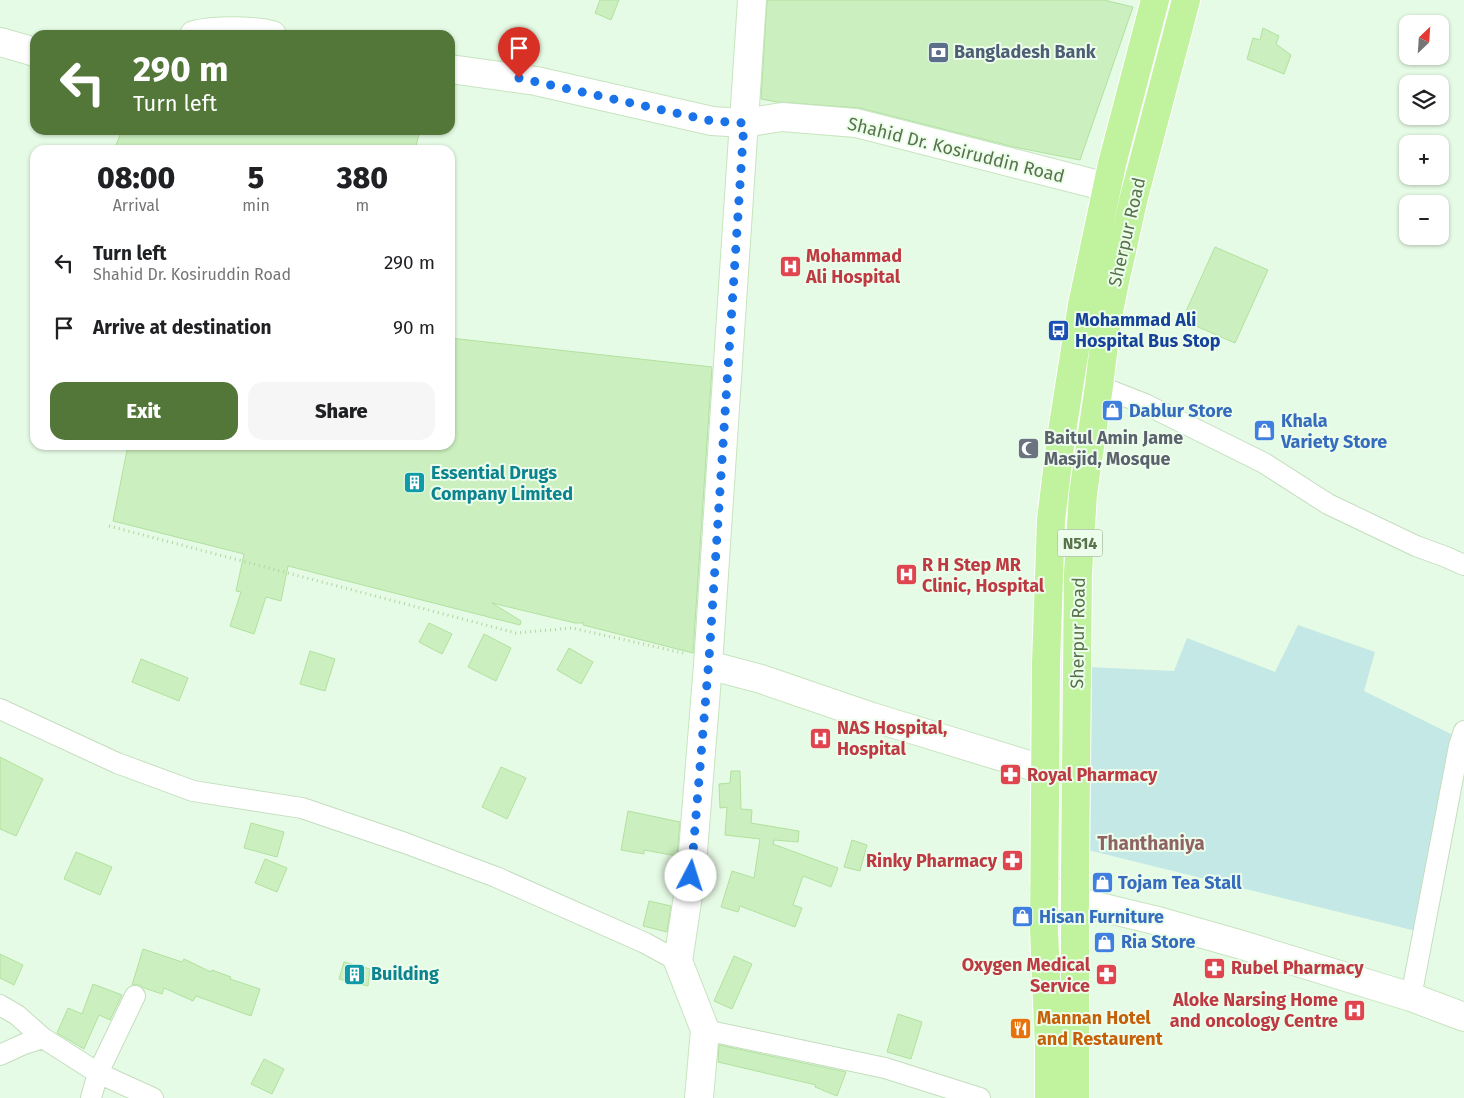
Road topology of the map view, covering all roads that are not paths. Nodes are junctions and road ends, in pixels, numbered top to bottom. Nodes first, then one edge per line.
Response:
1 (752, 0) edge
2 (1155, 0) edge
3 (1186, 0) edge
4 (0, 42) edge
5 (30, 51) edge
6 (455, 70) edge
7 (744, 123) junction
8 (1107, 187) junction
9 (1070, 382) junction
10 (1099, 386) junction
11 (1464, 566) edge
12 (708, 662) junction
13 (0, 709) edge
14 (1464, 731) edge
15 (1044, 770) junction
16 (1044, 889) junction
17 (1075, 901) junction
18 (678, 961) junction
19 (135, 996) dead end
20 (1411, 997) junction
21 (0, 1005) edge
22 (1464, 1017) edge
23 (705, 1030) junction
24 (43, 1038) junction
25 (0, 1055) edge
26 (98, 1073) junction
27 (91, 1098) edge
28 (153, 1098) edge
29 (699, 1098) edge
30 (980, 1098) edge
31 (1049, 1098) edge
32 (1075, 1098) edge

1 - 7 street
2 - 8 highway, Sherpur Road / N514
3 - 10 highway, Sherpur Road / N514
4 - 5 street
6 - 7 street, Shahid Dr. Kosiruddin Road
7 - 8 street, Shahid Dr. Kosiruddin Road
7 - 12 street
8 - 9 highway, Sherpur Road / N514
9 - 10 street
9 - 15 highway, Sherpur Road / N514
10 - 11 street
10 - 17 highway, Sherpur Road / N514
12 - 15 street
12 - 18 street
13 - 18 street
14 - 20 street
15 - 16 highway, Sherpur Road / N514
16 - 17 street
16 - 31 highway, Sherpur Road / N514
17 - 20 street
17 - 32 highway, Sherpur Road / N514
18 - 23 street
19 - 26 street
20 - 22 street
21 - 24 street
23 - 29 street
23 - 30 street
24 - 25 street
24 - 26 street
26 - 27 street
26 - 28 street

